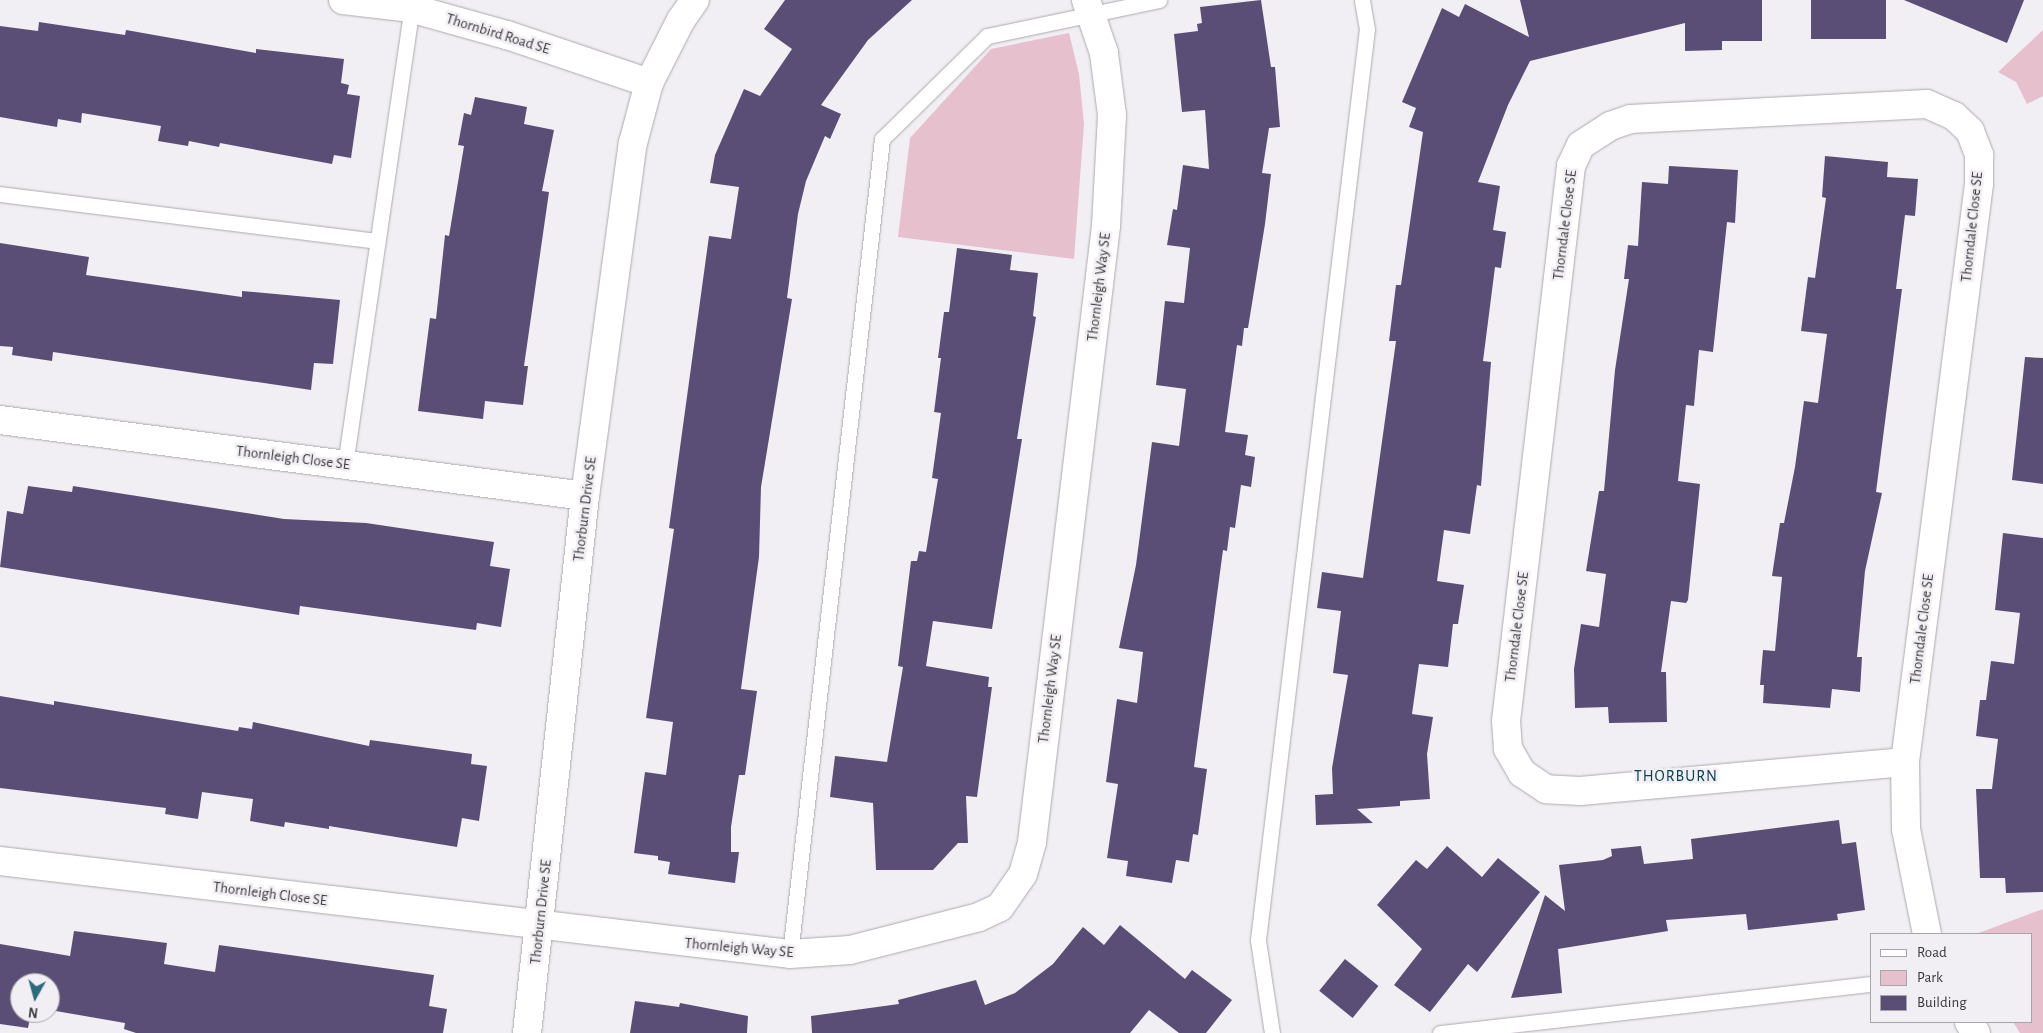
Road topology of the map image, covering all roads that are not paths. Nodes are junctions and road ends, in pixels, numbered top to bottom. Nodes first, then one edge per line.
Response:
1 (343, 0) edge
2 (695, 0) edge
3 (1159, 0) edge
4 (1362, 0) edge
5 (412, 4) edge
6 (1089, 7) edge
7 (649, 83) junction
8 (0, 194) edge
9 (377, 241) junction
10 (0, 420) edge
11 (345, 465) junction
12 (586, 496) junction
13 (1905, 762) junction
14 (0, 861) edge
15 (540, 928) junction
16 (1927, 933) edge
17 (790, 954) junction
18 (1870, 984) edge
19 (527, 1033) edge
20 (1272, 1033) edge
21 (1440, 1033) edge

1 - 5 street, Thornbird Road SE
2 - 7 street, Thorburn Drive SE
3 - 6 lane
4 - 20 lane
5 - 7 street, Thornbird Road SE
5 - 9 lane
6 - 17 lane
6 - 17 street, Thornleigh Way SE
7 - 12 street, Thorburn Drive SE
8 - 9 lane
9 - 11 lane
10 - 11 street, Thornleigh Close SE
11 - 12 street, Thornleigh Close SE
12 - 15 street, Thorburn Drive SE
13 - 13 street, Thorndale Close SE
13 - 16 street, Thorndale Close SE
14 - 15 street, Thornleigh Close SE
15 - 17 street, Thornleigh Way SE
15 - 19 street, Thorburn Drive SE
18 - 21 lane

